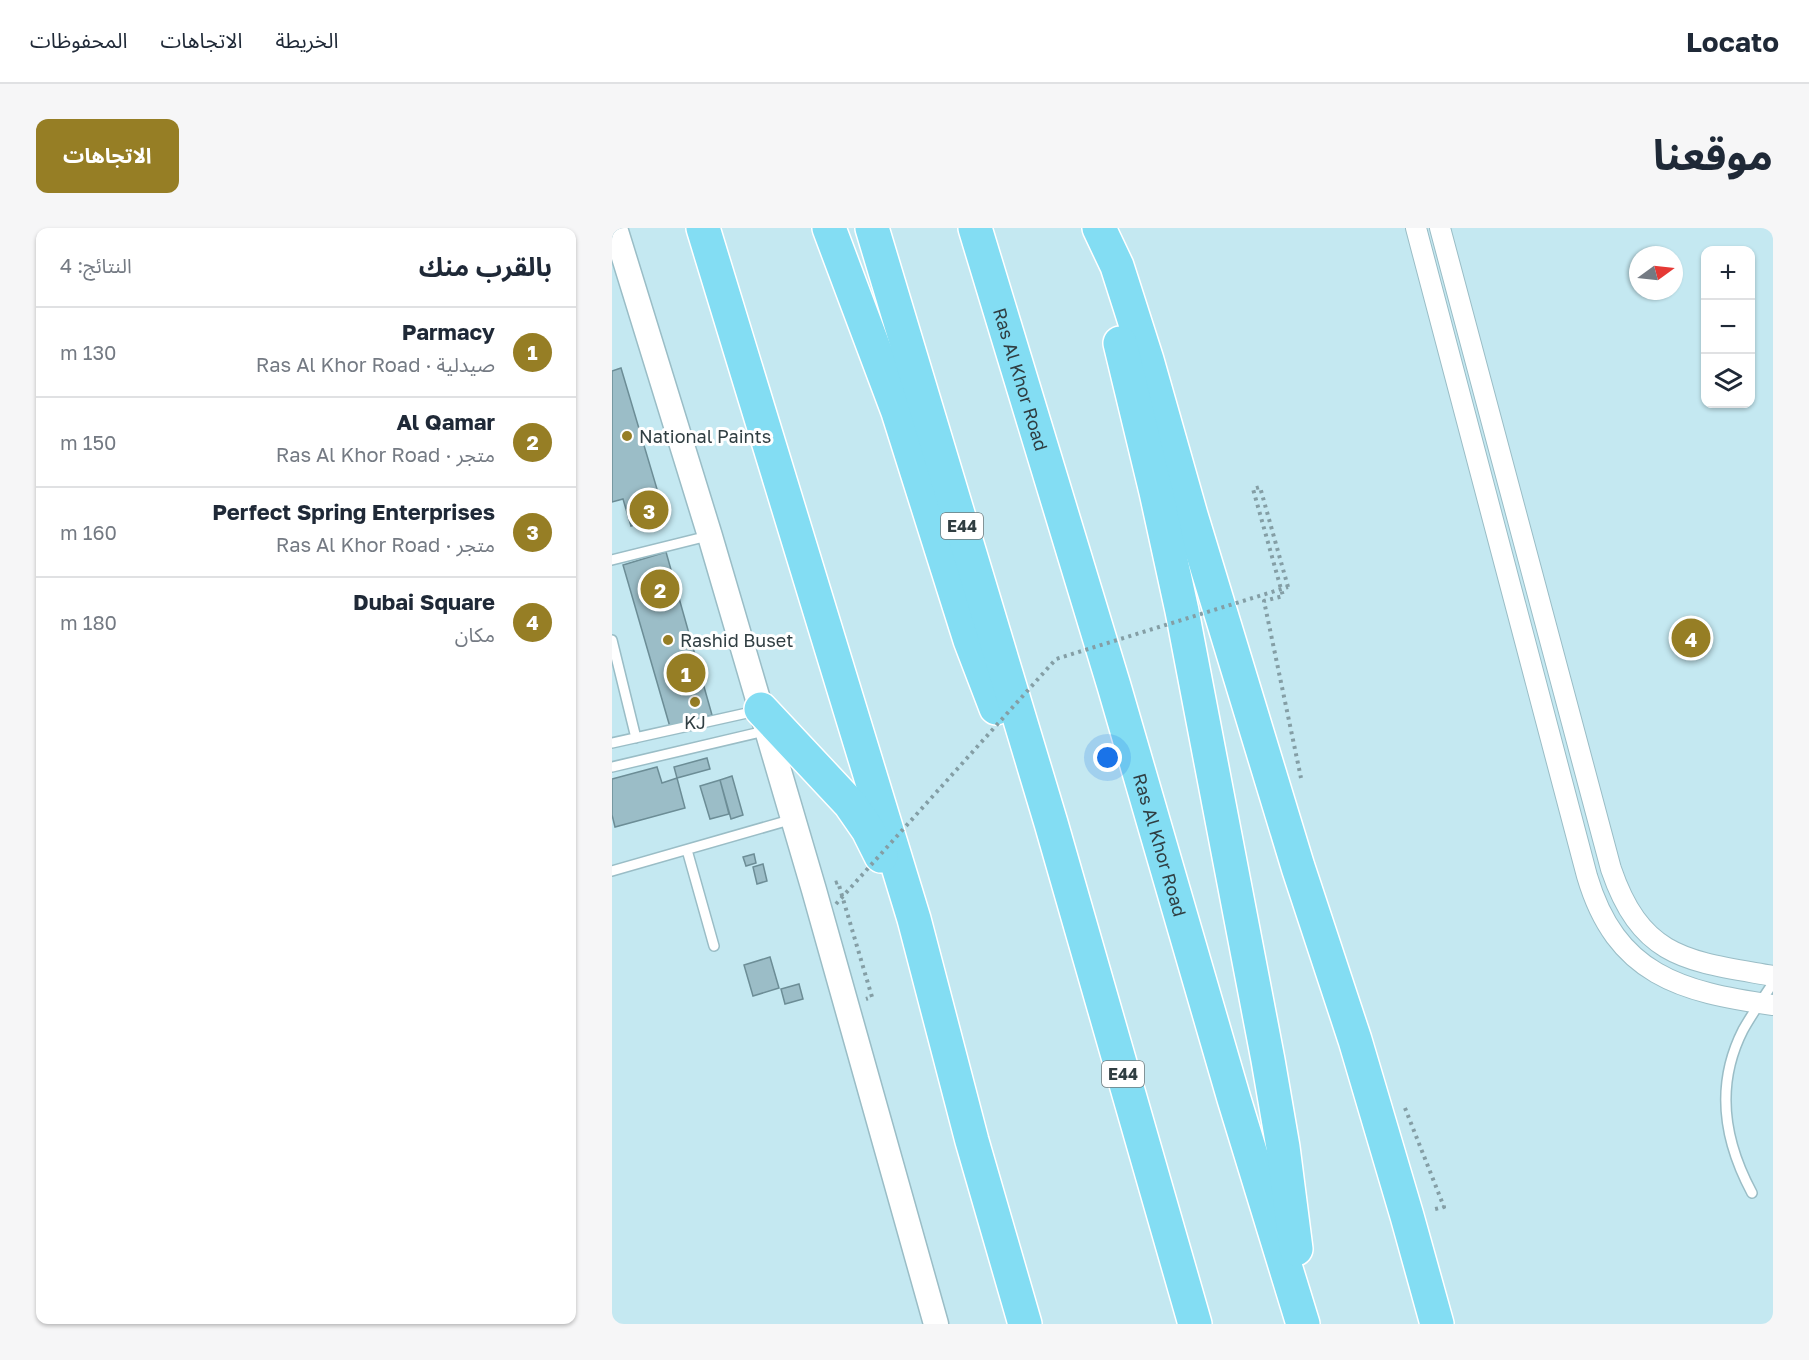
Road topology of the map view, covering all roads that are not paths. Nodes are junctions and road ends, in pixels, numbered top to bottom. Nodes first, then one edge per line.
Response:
1 (615, 228) edge
2 (703, 228) edge
3 (829, 228) edge
4 (872, 228) edge
5 (975, 228) edge
6 (1098, 228) edge
7 (1416, 228) edge
8 (1440, 228) edge
9 (710, 536) junction
10 (612, 560) edge
11 (612, 640) edge
12 (764, 720) junction
13 (636, 738) junction
14 (612, 743) edge
15 (612, 767) edge
16 (793, 819) junction
17 (1051, 823) junction
18 (687, 850) junction
19 (612, 871) edge
20 (914, 920) junction
21 (714, 945) dead end
22 (1773, 976) edge
23 (1773, 983) edge
24 (1766, 1004) edge
25 (1752, 1193) dead end
26 (1301, 1315) edge
27 (936, 1324) edge
28 (1025, 1324) edge
29 (1195, 1324) edge
30 (1437, 1324) edge

1 - 9 street
2 - 20 highway
3 - 17 highway
4 - 17 highway, E44
5 - 26 highway, Ras Al Khor Road
6 - 26 highway
6 - 30 highway
7 - 24 street
8 - 22 street
9 - 10 lane
9 - 12 street
11 - 13 lane
12 - 13 lane
12 - 15 lane
12 - 16 street
12 - 20 highway
13 - 14 lane
16 - 18 lane
16 - 27 street
17 - 29 highway, E44
18 - 19 lane
18 - 21 lane
20 - 28 highway
23 - 24 lane
24 - 25 lane

